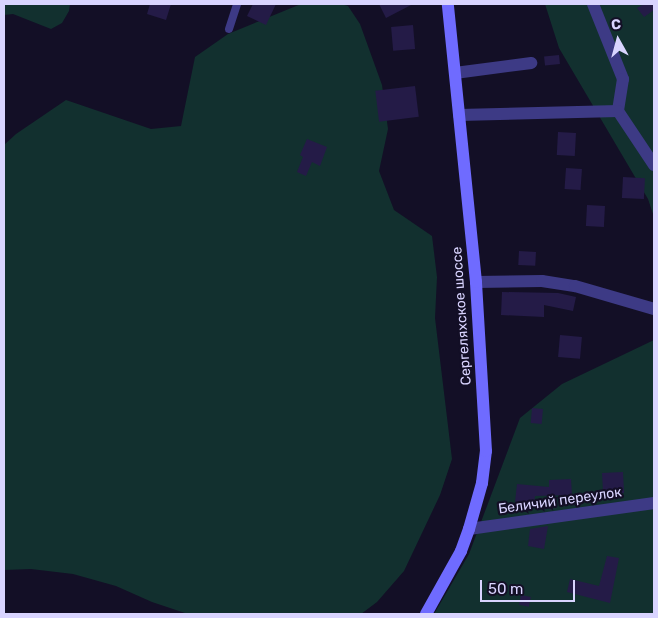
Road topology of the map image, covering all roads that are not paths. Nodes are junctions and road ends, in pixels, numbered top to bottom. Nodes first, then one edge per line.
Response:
1 (236, 4) edge
2 (448, 4) edge
3 (593, 4) edge
4 (229, 29) dead end
5 (531, 63) dead end
6 (455, 73) junction
7 (618, 111) junction
8 (459, 114) junction
9 (654, 165) edge
10 (476, 282) junction
11 (654, 309) edge
12 (654, 503) edge
13 (469, 529) junction
14 (426, 614) edge

1 - 4 lane
2 - 6 main road, Сергеляхское шоссе
3 - 7 street
5 - 6 street
6 - 8 main road, Сергеляхское шоссе
7 - 8 street
7 - 9 street
8 - 10 main road, Сергеляхское шоссе
10 - 11 street
10 - 13 main road, Сергеляхское шоссе
12 - 13 street, Беличий переулок
13 - 14 main road, Сергеляхское шоссе

